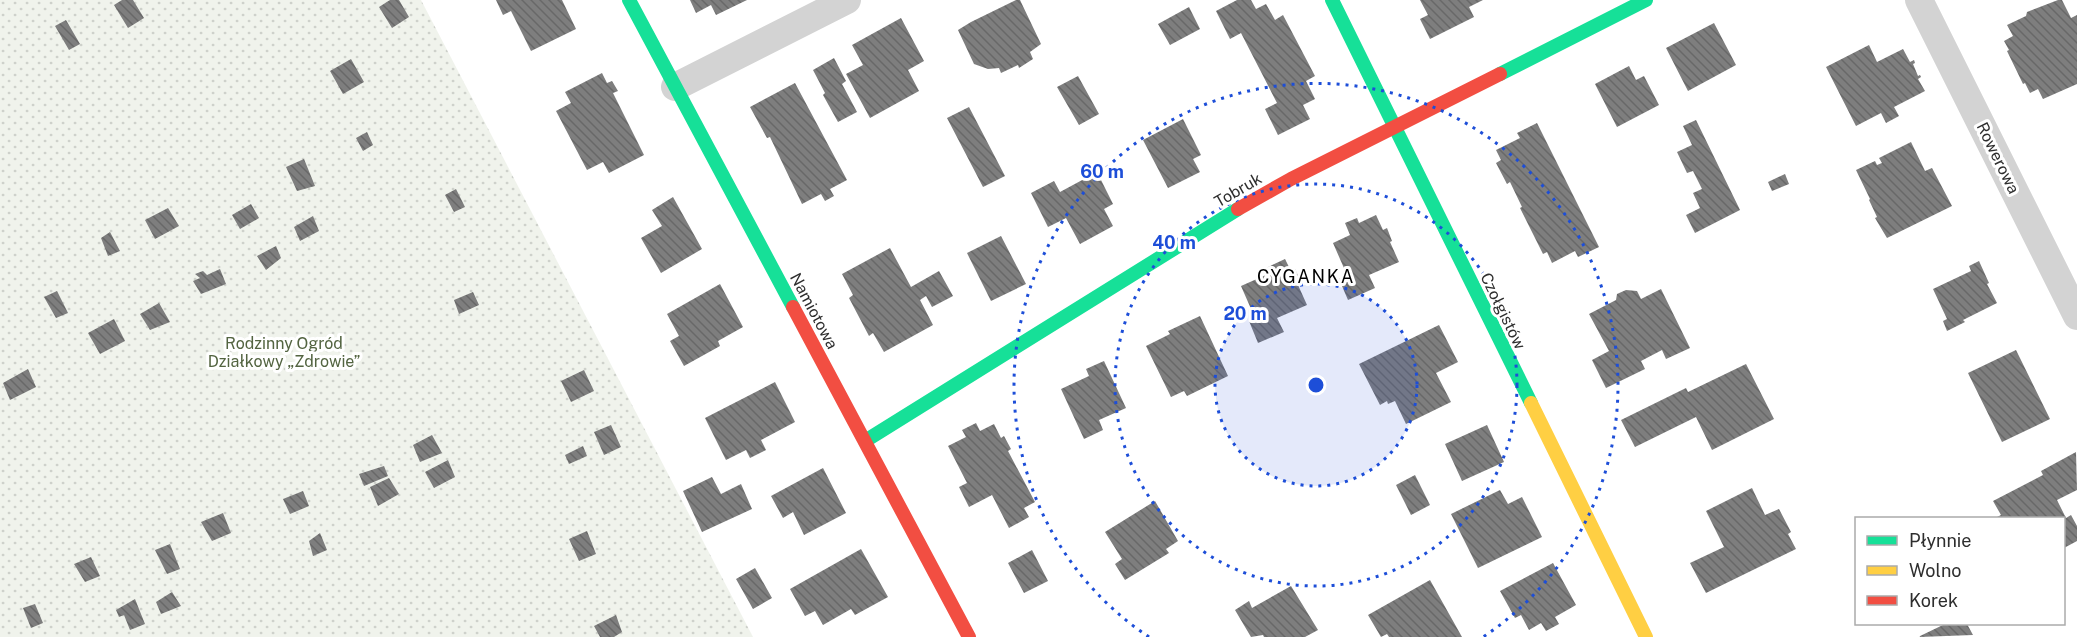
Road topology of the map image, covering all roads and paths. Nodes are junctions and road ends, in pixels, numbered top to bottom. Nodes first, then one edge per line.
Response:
1 (629, 0) edge
2 (847, 0) edge
3 (1332, 0) edge
4 (1646, 0) edge
5 (1919, 0) edge
6 (675, 87) junction
7 (1396, 128) junction
8 (2077, 316) edge
9 (865, 441) junction
10 (969, 637) edge
11 (1646, 637) edge

1 - 6 street, Namiotowa
2 - 6 street
3 - 7 street, Czołgistów
4 - 7 street, Tobruk
5 - 8 street, Rowerowa
6 - 9 street, Namiotowa
7 - 9 street, Tobruk
7 - 11 street, Czołgistów
9 - 10 street, Namiotowa

